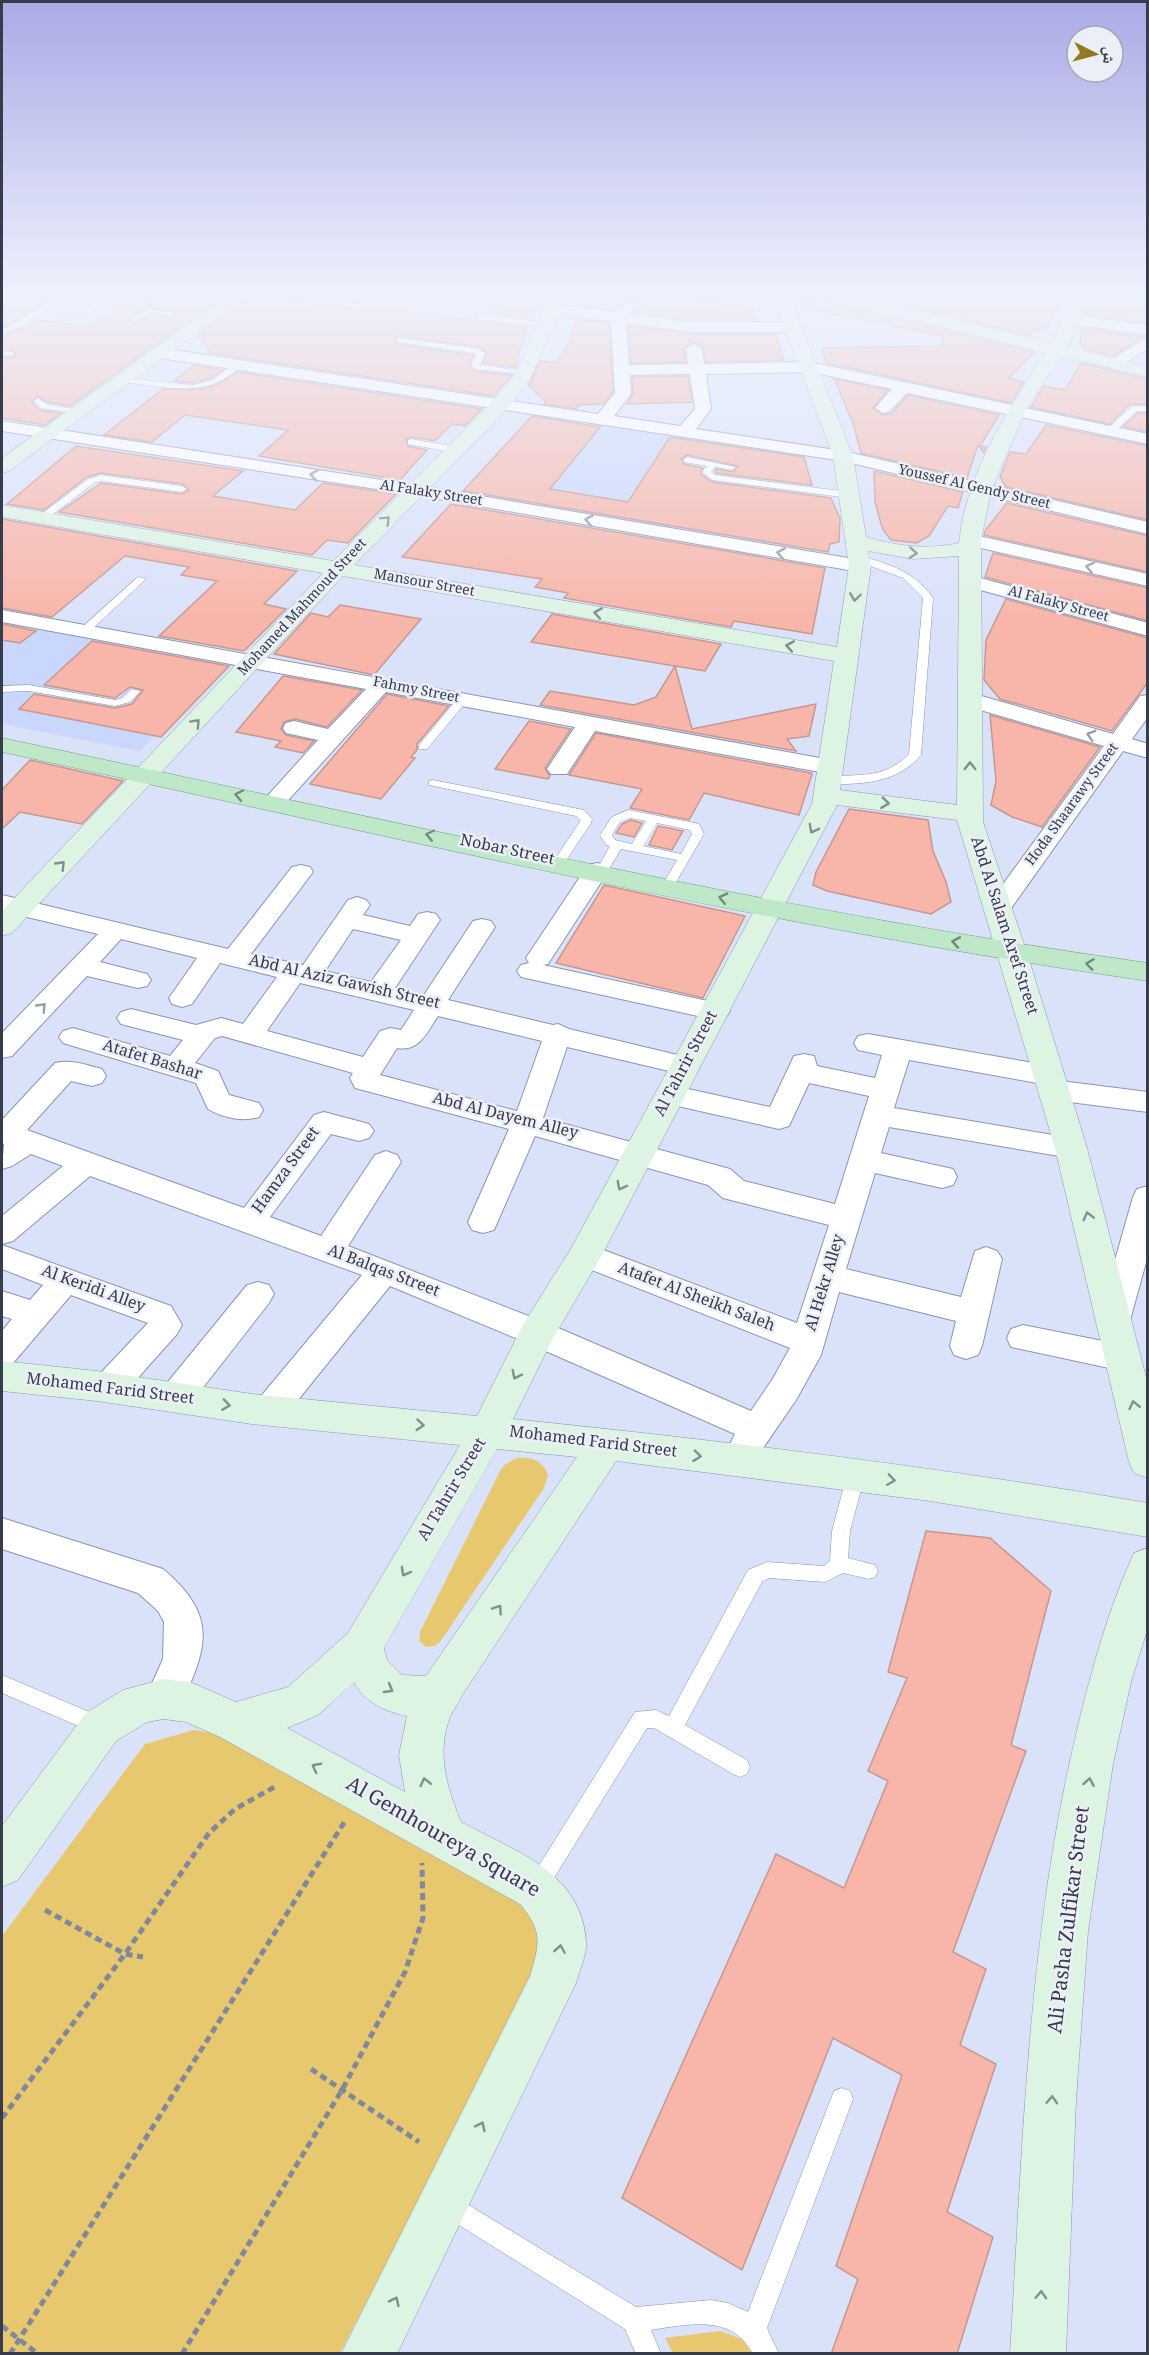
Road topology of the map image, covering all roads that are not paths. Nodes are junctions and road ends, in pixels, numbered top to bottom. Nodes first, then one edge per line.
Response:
1 (41, 404) edge
2 (90, 404) edge
3 (501, 404) joint
4 (614, 404) edge
5 (702, 404) edge
6 (824, 404) edge
7 (887, 404) edge
8 (984, 404) edge
9 (1021, 404) edge
10 (883, 408) dead end
11 (1148, 409) edge
12 (1115, 410) dead end
13 (80, 411) junction
14 (1016, 411) junction
15 (602, 420) junction
16 (2, 426) edge
17 (1104, 430) junction
18 (685, 432) junction
19 (50, 434) junction
20 (1148, 439) edge
21 (411, 442) dead end
22 (456, 450) junction
23 (843, 456) junction
24 (687, 460) dead end
25 (712, 464) junction
26 (2, 467) edge
27 (732, 467) dead end
28 (182, 489) dead end
29 (415, 490) junction
30 (981, 491) junction
31 (849, 495) junction
32 (2, 511) edge
33 (42, 518) junction
34 (1148, 528) edge
35 (969, 543) junction
36 (859, 556) junction
37 (338, 569) junction
38 (141, 579) dead end
39 (1148, 580) edge
40 (969, 581) junction
41 (2, 616) edge
42 (1148, 630) edge
43 (84, 631) junction
44 (848, 656) junction
45 (254, 662) junction
46 (381, 685) junction
47 (2, 689) edge
48 (136, 691) dead end
49 (462, 700) junction
50 (971, 700) junction
51 (1148, 701) edge
52 (589, 723) junction
53 (294, 728) dead end
54 (334, 737) junction
55 (1118, 742) junction
56 (2, 744) edge
57 (423, 747) dead end
58 (1148, 751) edge
59 (559, 769) dead end
60 (147, 775) junction
61 (829, 781) junction
62 (433, 783) dead end
63 (274, 802) junction
64 (970, 814) junction
65 (654, 818) junction
66 (617, 845) junction
67 (635, 849) junction
68 (684, 858) junction
69 (559, 862) junction
70 (599, 871) junction
71 (301, 872) dead end
72 (668, 886) junction
73 (11, 905) edge
74 (770, 909) junction
75 (998, 909) junction
76 (2, 927) edge
77 (482, 927) dead end
78 (116, 930) junction
79 (1013, 953) junction
80 (224, 955) junction
81 (81, 966) junction
82 (1148, 972) edge
83 (302, 973) junction
84 (138, 980) dead end
85 (379, 991) junction
86 (182, 998) dead end
87 (431, 1003) junction
88 (716, 1011) junction
89 (131, 1018) dead end
90 (558, 1033) junction
91 (250, 1035) junction
92 (201, 1036) junction
93 (73, 1037) dead end
94 (868, 1043) dead end
95 (2, 1049) edge
96 (898, 1049) junction
97 (686, 1066) junction
98 (176, 1067) junction
99 (92, 1076) dead end
100 (370, 1076) junction
101 (1052, 1083) junction
102 (670, 1095) junction
103 (1148, 1102) edge
104 (881, 1103) junction
105 (249, 1110) dead end
106 (527, 1122) junction
107 (359, 1131) dead end
108 (9, 1142) edge
109 (1071, 1148) junction
110 (639, 1153) junction
111 (863, 1160) junction
112 (386, 1162) dead end
113 (86, 1163) junction
114 (942, 1177) dead end
115 (1148, 1197) edge
116 (846, 1218) junction
117 (250, 1222) junction
118 (483, 1222) dead end
119 (2, 1233) edge
120 (328, 1251) junction
121 (585, 1255) junction
122 (986, 1259) dead end
123 (8, 1268) edge
124 (384, 1271) junction
125 (828, 1277) junction
126 (66, 1280) junction
127 (258, 1294) dead end
128 (2, 1303) edge
129 (974, 1313) junction
130 (34, 1314) junction
131 (1114, 1320) junction
132 (537, 1333) junction
133 (1023, 1338) dead end
134 (808, 1341) junction
135 (966, 1346) dead end
136 (2, 1353) edge
137 (1123, 1358) junction
138 (2, 1376) edge
139 (108, 1388) junction
140 (175, 1398) junction
141 (269, 1411) junction
142 (758, 1429) junction
143 (488, 1431) junction
144 (606, 1444) junction
145 (735, 1460) junction
146 (1148, 1462) edge
147 (856, 1476) junction
148 (1148, 1520) edge
149 (2, 1534) edge
150 (839, 1564) junction
151 (1148, 1566) edge
152 (869, 1571) dead end
153 (363, 1646) junction
154 (2, 1684) edge
155 (441, 1694) junction
156 (164, 1699) junction
157 (235, 1724) junction
158 (101, 1727) junction
159 (673, 1729) junction
160 (740, 1767) dead end
161 (432, 1831) junction
162 (2, 1864) edge
163 (536, 1888) junction
164 (842, 2099) dead end
165 (444, 2202) junction
166 (634, 2320) junction
167 (754, 2328) junction
168 (369, 2354) edge
169 (649, 2354) edge
170 (767, 2354) edge
171 (1038, 2354) edge

1 - 13 lane
2 - 13 street
3 - 15 street, Youssef Al Gendy Street
3 - 22 street, Mohamed Mahmoud Street
4 - 15 street
5 - 18 street
6 - 23 street, Al Tahrir Street
7 - 10 street
8 - 14 street
9 - 14 street, Abd Al Salam Aref Street
11 - 17 lane
12 - 17 street
13 - 19 street
14 - 17 street
14 - 30 street, Abd Al Salam Aref Street
15 - 18 street, Youssef Al Gendy Street
16 - 19 street, Al Falaky Street
17 - 20 street
18 - 23 street, Youssef Al Gendy Street
19 - 26 street
29 -> 19 street, Al Falaky Street
21 - 22 lane
22 - 29 street, Mohamed Mahmoud Street
23 - 30 street, Youssef Al Gendy Street
23 - 31 street, Al Tahrir Street
24 - 25 lane
25 - 27 lane
25 - 31 lane
28 - 33 lane
36 -> 29 street, Al Falaky Street
37 -> 29 street, Mohamed Mahmoud Street
30 - 34 street, Youssef Al Gendy Street
30 - 35 street, Abd Al Salam Aref Street
31 - 36 street, Al Tahrir Street
32 - 33 street, Mansour Street
33 - 37 street, Mansour Street
36 -> 35 street
39 -> 35 street
35 - 40 street, Abd Al Salam Aref Street
36 -> 44 street, Al Tahrir Street
36 - 61 lane
44 -> 37 street, Mansour Street
37 - 45 street, Mohamed Mahmoud Street
38 - 43 lane
40 - 42 street, Al Falaky Street
40 - 50 street, Abd Al Salam Aref Street
41 - 43 street, Fahmy Street
43 - 45 street, Fahmy Street
44 - 61 street, Al Tahrir Street
45 - 46 street, Fahmy Street
60 -> 45 street, Mohamed Mahmoud Street
46 - 49 street, Fahmy Street
46 - 54 street
47 - 48 lane
49 - 52 street, Fahmy Street
49 - 57 lane
55 -> 50 street
64 -> 50 street, Abd Al Salam Aref Street
51 - 55 street, Hoda Shaarawy Street
52 - 59 street
52 - 61 street, Fahmy Street
53 - 54 street
54 - 63 street
55 - 58 street
55 - 75 street, Hoda Shaarawy Street
56 - 60 main road, Nobar Street
63 -> 60 main road, Nobar Street
73 -> 60 street, Mohamed Mahmoud Street
61 -> 64 street
61 -> 74 street, Al Tahrir Street
62 - 69 lane
69 -> 63 main road, Nobar Street
64 - 75 street, Abd Al Salam Aref Street
65 - 66 lane
65 - 67 lane
65 - 68 lane
66 - 67 lane
66 - 70 lane
67 - 68 lane
68 - 72 lane
69 - 70 main road, Nobar Street
70 - 72 main road, Nobar Street
70 - 88 street
71 - 80 street
74 -> 72 main road, Nobar Street
73 - 76 street, Mohamed Mahmoud Street
73 - 78 street, Abd Al Aziz Gawish Street
79 -> 74 main road, Nobar Street
74 - 88 street, Al Tahrir Street
75 - 79 street, Abd Al Salam Aref Street
77 - 87 street
78 - 80 street, Abd Al Aziz Gawish Street
78 - 81 street
82 -> 79 main road, Nobar Street
79 - 101 street, Abd Al Salam Aref Street
80 - 83 street, Abd Al Aziz Gawish Street
80 - 86 street
81 - 84 street
95 -> 81 street
83 - 85 street, Abd Al Aziz Gawish Street
83 - 85 street
83 - 91 street
85 - 87 street, Abd Al Aziz Gawish Street
87 - 90 street, Abd Al Aziz Gawish Street
87 - 100 street
88 - 97 street, Al Tahrir Street
89 - 92 street
90 - 97 street, Abd Al Aziz Gawish Street
90 - 106 street
91 - 92 street, Abd Al Dayem Alley
91 - 100 street, Abd Al Dayem Alley
92 - 98 street
93 - 98 street, Atafet Bashar
94 - 96 street
96 - 101 street
96 - 104 street, Al Hekr Alley
97 - 102 street, Al Tahrir Street
98 - 105 street, Atafet Bashar
99 - 108 street
100 - 106 street, Abd Al Dayem Alley
101 - 103 street
101 - 109 street, Abd Al Salam Aref Street
102 - 104 street
102 - 110 street, Al Tahrir Street
104 - 109 street
104 - 111 street, Al Hekr Alley
106 - 110 street, Abd Al Dayem Alley
106 - 118 street
107 - 117 street, Hamza Street
108 - 113 street, Al Balqas Street
131 -> 109 street, Abd Al Salam Aref Street
110 - 116 street, Abd Al Dayem Alley
110 -> 121 street, Al Tahrir Street
111 - 114 street
111 - 116 street, Al Hekr Alley
112 - 120 street
113 - 117 street, Al Balqas Street
113 - 119 street
115 - 131 street
116 - 125 street, Al Hekr Alley
117 - 120 street, Al Balqas Street
120 - 124 street, Al Balqas Street
121 - 132 street, Al Tahrir Street
121 - 134 street, Atafet Al Sheikh Saleh
122 - 129 street
123 - 126 street, Al Keridi Alley
124 - 132 street, Al Balqas Street
124 - 141 street
125 - 129 street
125 - 134 street, Al Hekr Alley
126 - 130 street
126 - 139 street, Al Keridi Alley
127 - 140 street
128 - 130 street
129 - 135 street
130 - 136 street
131 - 137 street, Abd Al Salam Aref Street
132 - 142 street, Al Balqas Street
132 -> 143 street, Al Tahrir Street
133 - 137 street
134 - 142 street, Al Hekr Alley
146 -> 137 street, Abd Al Salam Aref Street
138 - 139 street, Mohamed Farid Street
139 - 140 street, Mohamed Farid Street
140 -> 141 street, Mohamed Farid Street
141 -> 143 street, Mohamed Farid Street
142 - 145 street, Al Hekr Alley
143 - 144 street, Mohamed Farid Street
143 -> 153 street, Al Tahrir Street
144 -> 145 street, Mohamed Farid Street
155 -> 144 street
145 - 147 street, Mohamed Farid Street
147 -> 148 street, Mohamed Farid Street
147 - 150 lane
149 - 156 street
150 - 152 lane
150 - 159 lane
171 -> 151 street, Ali Pasha Zulfikar Street
153 -> 155 street
153 - 157 street, Al Tahrir Street
154 - 158 lane
161 -> 155 street
156 - 157 street, Al Gemhoureya Square
156 - 158 street, Al Gemhoureya Square
161 -> 157 street, Al Gemhoureya Square
158 - 162 street, Al Gemhoureya Square
159 - 160 lane
159 - 163 lane
161 - 163 street, Al Gemhoureya Square
165 -> 163 street, Al Gemhoureya Square
164 - 167 lane
165 - 166 lane
168 -> 165 street, Al Gemhoureya Square
166 - 167 lane
166 - 169 lane
167 - 170 lane

